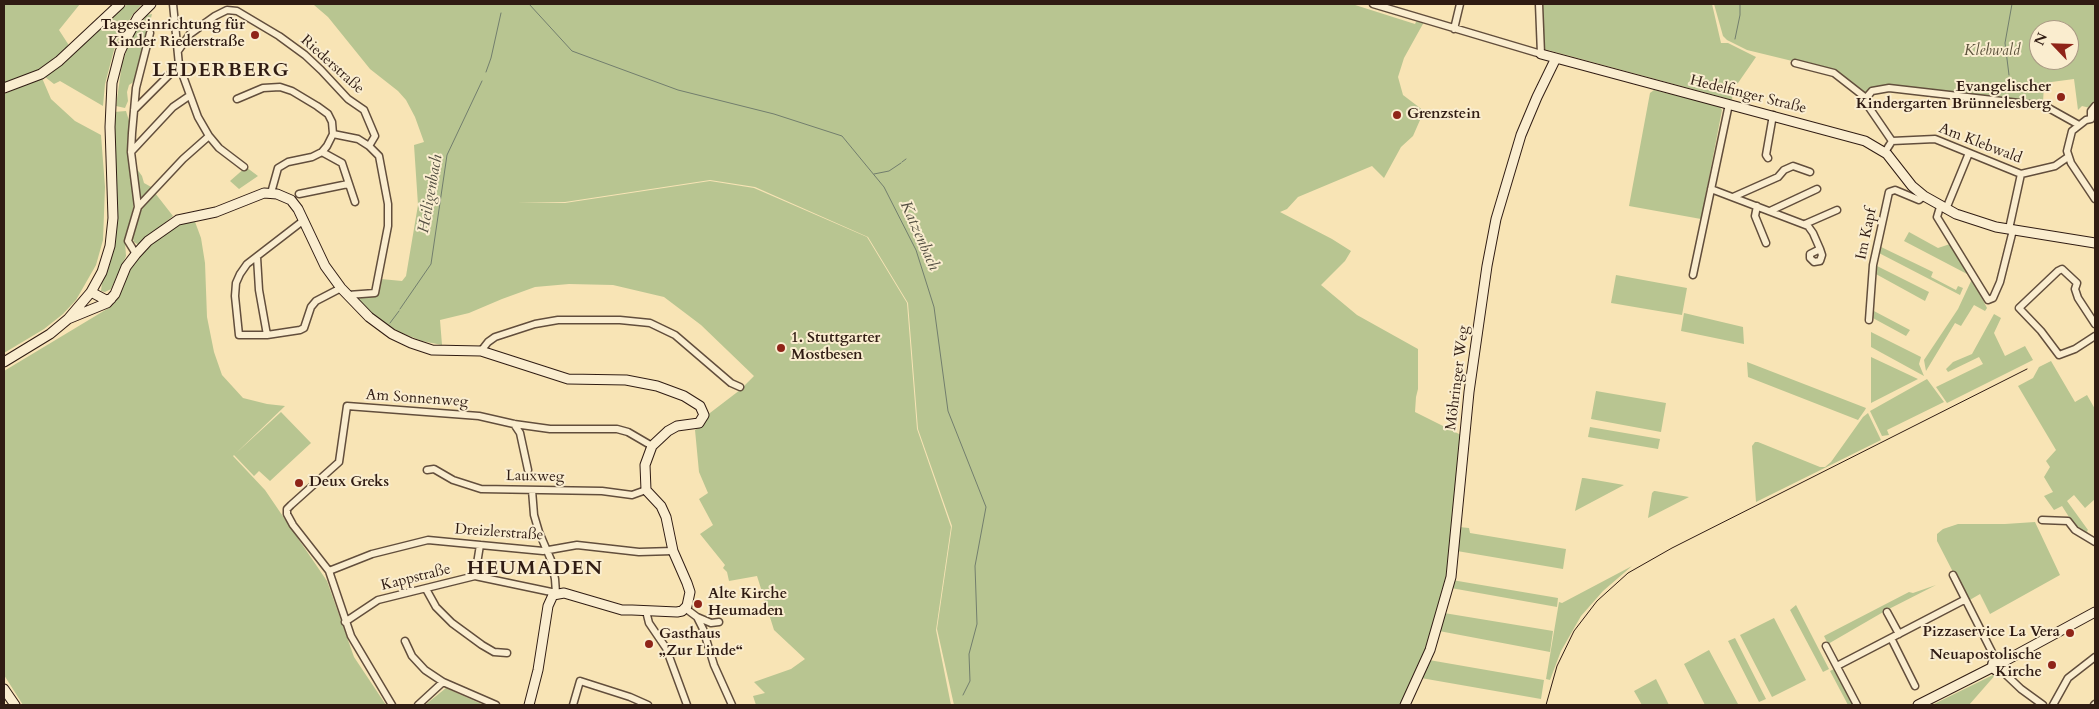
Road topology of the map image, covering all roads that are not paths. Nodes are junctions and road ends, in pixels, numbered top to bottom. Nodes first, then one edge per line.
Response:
1 (120, 4) edge
2 (151, 4) edge
3 (173, 4) edge
4 (1373, 4) edge
5 (1460, 4) edge
6 (1540, 4) edge
7 (1454, 29) junction
8 (150, 33) dead end
9 (178, 51) junction
10 (1541, 54) junction
11 (1556, 58) junction
12 (1795, 63) dead end
13 (179, 65) junction
14 (4, 88) edge
15 (190, 96) junction
16 (1866, 98) junction
17 (237, 99) dead end
18 (1729, 104) junction
19 (2095, 106) edge
20 (134, 110) junction
21 (1773, 115) junction
22 (2093, 119) edge
23 (2079, 124) junction
24 (333, 134) junction
25 (209, 136) junction
26 (1892, 142) junction
27 (369, 146) junction
28 (131, 152) junction
29 (322, 152) junction
30 (1885, 152) junction
31 (1969, 153) junction
32 (1768, 158) dead end
33 (2068, 158) junction
34 (244, 167) dead end
35 (1810, 172) dead end
36 (2021, 174) junction
37 (348, 184) junction
38 (1710, 189) junction
39 (1818, 189) dead end
40 (271, 193) junction
41 (299, 194) dead end
42 (1924, 196) junction
43 (1733, 197) junction
44 (2095, 199) edge
45 (355, 202) dead end
46 (1757, 206) junction
47 (138, 207) junction
48 (1943, 208) junction
49 (1837, 210) dead end
50 (1770, 211) junction
51 (304, 220) junction
52 (1805, 224) junction
53 (2011, 230) junction
54 (2095, 243) edge
55 (1766, 244) dead end
56 (1820, 249) dead end
57 (136, 254) junction
58 (257, 257) junction
59 (1693, 275) dead end
60 (341, 288) junction
61 (90, 295) junction
62 (348, 295) junction
63 (111, 299) junction
64 (102, 305) junction
65 (68, 319) junction
66 (1870, 320) dead end
67 (2095, 324) edge
68 (267, 335) junction
69 (2095, 336) edge
70 (481, 351) junction
71 (4, 362) edge
72 (740, 387) dead end
73 (514, 424) junction
74 (652, 446) junction
75 (427, 470) dead end
76 (528, 470) dead end
77 (532, 490) junction
78 (646, 490) junction
79 (2042, 520) dead end
80 (2095, 542) edge
81 (480, 545) junction
82 (547, 549) junction
83 (673, 551) junction
84 (328, 571) junction
85 (475, 576) junction
86 (1953, 576) dead end
87 (426, 589) junction
88 (556, 594) junction
89 (1964, 600) junction
90 (686, 608) junction
91 (646, 610) junction
92 (1888, 612) dead end
93 (2095, 612) edge
94 (697, 617) junction
95 (345, 622) junction
96 (719, 622) dead end
97 (1899, 634) junction
98 (1891, 638) junction
99 (405, 641) dead end
100 (1826, 646) dead end
101 (507, 653) dead end
102 (2095, 657) edge
103 (1998, 665) junction
104 (1837, 666) junction
105 (443, 682) junction
106 (1915, 686) dead end
107 (4, 689) edge
108 (15, 705) edge
109 (392, 705) edge
110 (418, 705) edge
111 (496, 705) edge
112 (529, 705) edge
113 (573, 705) edge
114 (648, 705) edge
115 (687, 705) edge
116 (732, 705) edge
117 (1405, 705) edge
118 (1857, 705) edge
119 (1918, 705) edge
120 (2043, 705) edge
121 (2053, 705) edge

1 - 14 street
2 - 61 street
3 - 9 street
4 - 7 street, Hedelfinger Straße
5 - 7 street
6 - 10 street
7 - 10 street, Hedelfinger Straße
8 - 20 street
9 - 13 street
9 - 27 street, Riederstraße
10 - 11 street, Hedelfinger Straße
11 - 18 street, Hedelfinger Straße
11 - 117 street, Möhringer Weg
12 - 16 street
13 - 15 street
13 - 20 street
15 - 25 street
15 - 28 street
16 - 23 street
16 - 26 street
17 - 24 street
18 - 21 street, Hedelfinger Straße
18 - 38 street
19 - 22 street
20 - 28 street
21 - 30 street, Hedelfinger Straße
21 - 32 street
22 - 23 street
23 - 33 street
24 - 27 street
24 - 29 street
25 - 34 street
25 - 47 street
26 - 30 street
26 - 31 street, Am Klebwald
27 - 62 street
28 - 47 street
29 - 37 street
29 - 40 street
30 - 42 street, Hedelfinger Straße
31 - 36 street, Am Klebwald
31 - 48 street
33 - 36 street, Am Klebwald
33 - 44 street
35 - 43 street
36 - 53 street
37 - 41 street
37 - 45 street
38 - 43 street
38 - 59 street
39 - 50 street
40 - 51 street
40 - 57 street
42 - 48 street, Hedelfinger Straße
42 - 66 street, Im Kapf
43 - 46 street
46 - 50 street
46 - 55 street
47 - 57 street
48 - 53 street, Hedelfinger Straße
48 - 53 street
49 - 52 street
50 - 52 street
51 - 58 street
51 - 60 street
52 - 56 street
53 - 54 street, Hedelfinger Straße
57 - 63 street
58 - 68 street
58 - 68 street
60 - 62 street
60 - 68 street
61 - 63 street
61 - 64 street
61 - 65 street
62 - 70 street
63 - 64 street
64 - 65 street
65 - 71 street
67 - 69 street
70 - 72 street
70 - 74 street
73 - 74 street, Am Sonnenweg
73 - 76 street
73 - 84 street, Am Sonnenweg
74 - 78 street
75 - 77 street, Lauxweg
77 - 78 street, Lauxweg
77 - 82 street
78 - 83 street
79 - 80 street
81 - 82 street, Dreizlerstraße
81 - 84 street, Dreizlerstraße
81 - 85 street
82 - 83 street, Dreizlerstraße
82 - 88 street
83 - 90 street
84 - 95 street
85 - 87 street, Kappstraße
85 - 88 street, Kappstraße
86 - 89 street
87 - 95 street, Kappstraße
87 - 101 street
88 - 91 street
88 - 112 street
89 - 97 street
89 - 103 street
90 - 91 street
90 - 94 street
91 - 115 street
92 - 97 street
93 - 103 street
94 - 96 street
94 - 116 street
95 - 109 street
97 - 98 street
98 - 104 street
98 - 106 street
99 - 105 street
100 - 104 street
102 - 121 street
103 - 119 street
103 - 120 street
104 - 118 street
105 - 110 street
105 - 111 street
107 - 108 street
113 - 114 street

